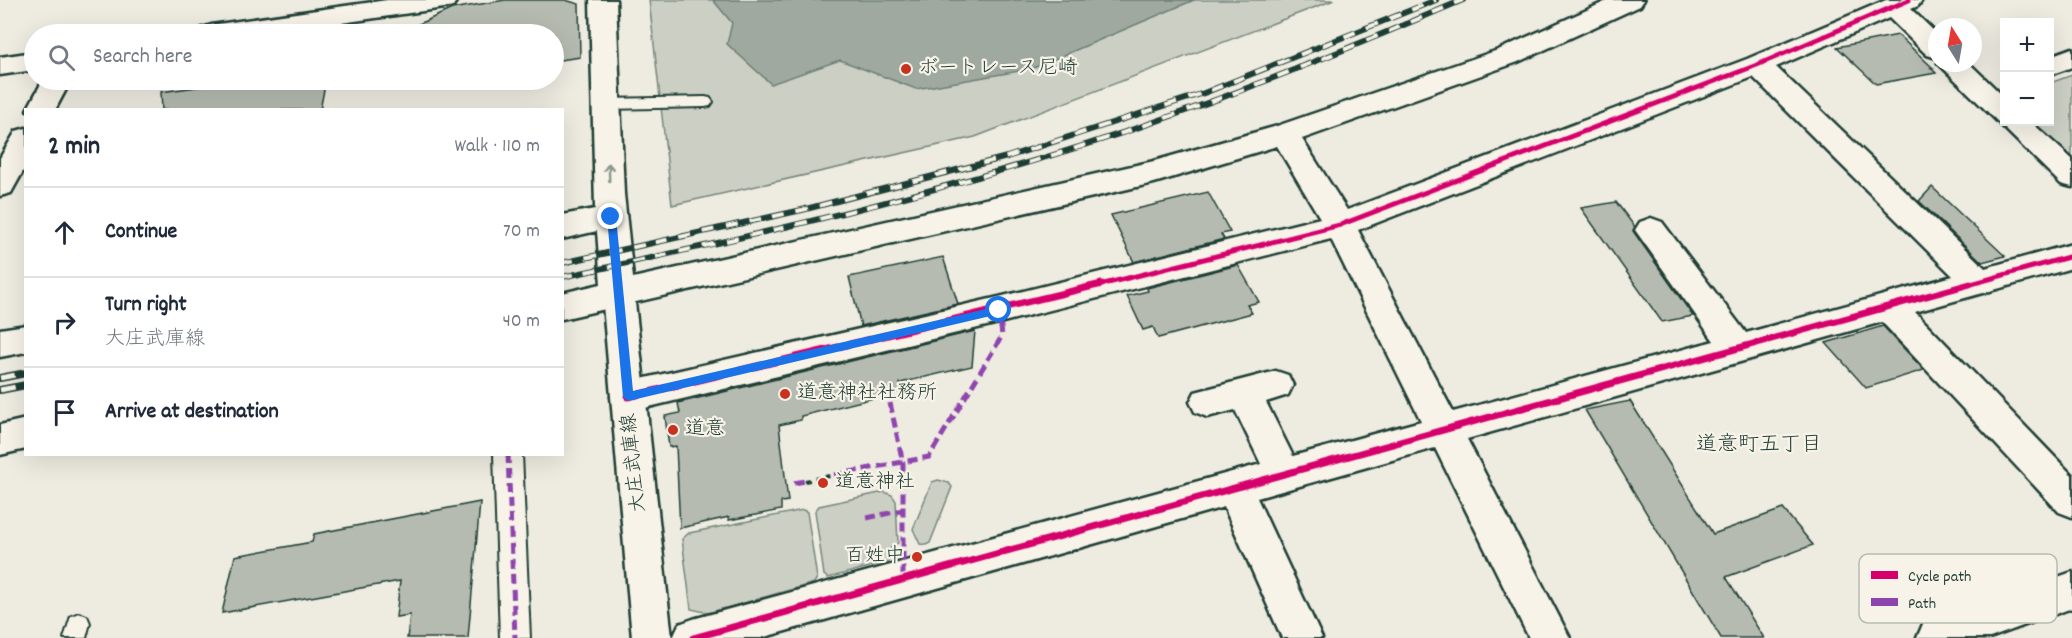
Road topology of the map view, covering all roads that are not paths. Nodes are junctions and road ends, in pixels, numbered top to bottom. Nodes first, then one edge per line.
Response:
1 (444, 0) edge
2 (603, 0) edge
3 (1631, 0) edge
4 (1901, 4) edge
5 (280, 24) edge
6 (1928, 38) edge
7 (2072, 57) edge
8 (24, 62) edge
9 (2054, 64) edge
10 (1757, 65) junction
11 (0, 66) edge
12 (1967, 72) edge
13 (1994, 88) edge
14 (52, 90) edge
15 (705, 102) dead end
16 (2000, 103) edge
17 (606, 104) junction
18 (42, 108) edge
19 (2018, 126) edge
20 (1284, 134) junction
21 (24, 142) edge
22 (2072, 176) edge
23 (0, 185) edge
24 (611, 217) junction
25 (1340, 225) junction
26 (564, 227) edge
27 (1651, 230) dead end
28 (2072, 256) edge
29 (1979, 282) junction
30 (618, 294) junction
31 (564, 306) edge
32 (1889, 307) junction
33 (24, 338) edge
34 (0, 343) edge
35 (1738, 348) junction
36 (628, 397) junction
37 (1207, 402) dead end
38 (1444, 430) junction
39 (24, 434) edge
40 (0, 440) edge
41 (508, 456) edge
42 (1284, 474) junction
43 (1234, 488) junction
44 (2072, 500) edge
45 (2072, 591) edge
46 (2057, 596) edge
47 (1980, 623) edge
48 (515, 638) edge
49 (652, 638) edge
50 (693, 638) edge
51 (1302, 638) edge
52 (1550, 638) edge
53 (1937, 638) edge

1 - 5 street
2 - 17 street, 大庄武庫線
3 - 20 street
4 - 6 street
4 - 10 street
7 - 9 street
8 - 11 street
10 - 25 street
10 - 29 street
12 - 13 street
13 - 16 street
14 - 18 street
15 - 17 lane
24 -> 17 street, 大庄武庫線
19 - 22 street
20 - 25 street
20 - 30 street
21 - 23 street
24 - 26 street
24 - 30 street, 大庄武庫線
25 - 36 street
25 - 38 street
27 - 35 street
28 - 29 street
29 - 32 street
30 - 31 street
30 - 36 street, 大庄武庫線
32 - 35 street
32 - 44 street
33 - 34 street
35 - 38 street
36 - 49 street, 大庄武庫線
37 - 42 street
38 - 42 street
38 - 52 street
39 - 40 street
41 - 48 street
42 - 43 street
43 - 50 street
43 - 51 street
45 - 46 street
47 - 53 street

